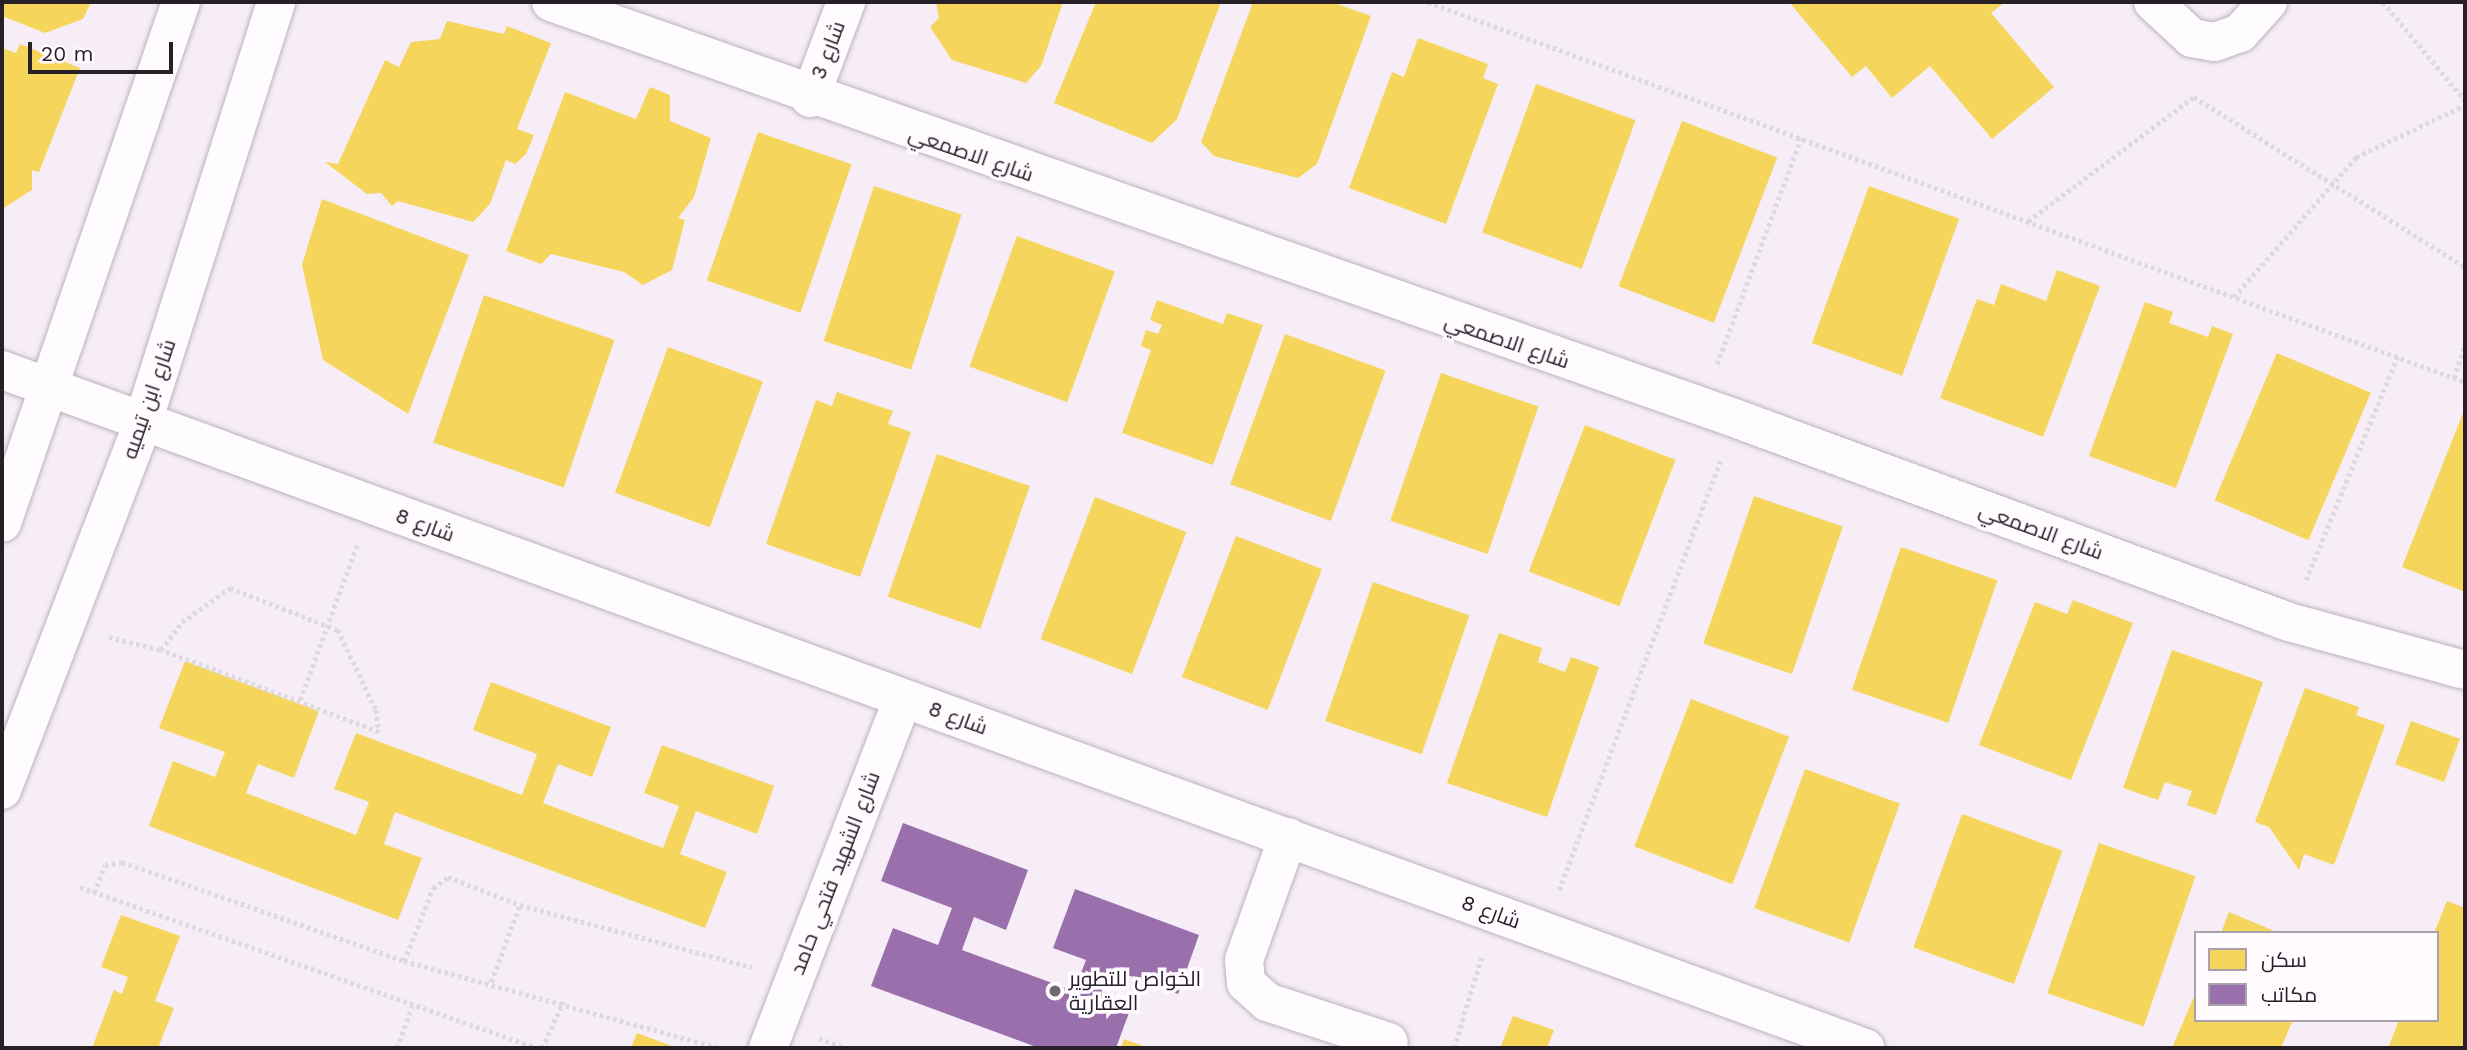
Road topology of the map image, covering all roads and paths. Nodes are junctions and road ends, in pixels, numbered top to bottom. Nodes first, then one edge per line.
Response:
1 (181, 2) edge
2 (276, 2) edge
3 (551, 2) edge
4 (846, 2) edge
5 (1428, 2) edge
6 (2153, 2) edge
7 (2268, 2) edge
8 (2384, 2) edge
9 (810, 98) junction
10 (2465, 103) edge
11 (1801, 138) junction
12 (2333, 184) junction
13 (2028, 221) junction
14 (2465, 267) edge
15 (2234, 297) junction
16 (2465, 345) edge
17 (2397, 357) junction
18 (2, 370) edge
19 (2454, 378) junction
20 (2465, 382) edge
21 (51, 391) junction
22 (1701, 409) junction
23 (1737, 419) junction
24 (142, 425) junction
25 (372, 505) junction
26 (2, 523) edge
27 (2289, 622) junction
28 (327, 623) junction
29 (66, 626) junction
30 (161, 650) junction
31 (2465, 670) edge
32 (903, 699) junction
33 (300, 700) junction
34 (2, 790) edge
35 (1289, 837) junction
36 (80, 887) dead end
37 (94, 893) junction
38 (520, 905) junction
39 (1495, 914) junction
40 (1543, 932) junction
41 (404, 961) junction
42 (794, 978) junction
43 (491, 982) junction
44 (563, 1002) junction
45 (412, 1006) junction
46 (1389, 1042) dead end
47 (397, 1048) edge
48 (540, 1048) edge
49 (719, 1048) edge
50 (768, 1048) edge
51 (1454, 1048) edge
52 (1863, 1048) edge

1 - 21 street
2 - 24 street, شارع ابن تيميه
3 - 9 street, شارع الاصمعي
4 - 9 street, شارع 3
5 - 11 path
6 - 7 street
8 - 10 path
9 - 22 street, شارع الاصمعي
10 - 12 path
11 - 13 path
11 - 22 path
12 - 13 path
12 - 14 path
12 - 15 path
13 - 15 path
15 - 17 path
16 - 19 path
17 - 19 path
17 - 27 path
18 - 21 street, شارع 8
19 - 20 path
21 - 24 street, شارع 8
21 - 26 street
22 - 23 street, شارع الاصمعي
23 - 27 street, شارع الاصمعي
23 - 40 path
24 - 25 street, شارع 8
24 - 29 street, شارع ابن تيميه
25 - 28 path
25 - 32 street, شارع 8
27 - 31 street, شارع الاصمعي
28 - 30 path
28 - 33 path
28 - 33 path
29 - 30 path
29 - 34 street, شارع ابن تيميه
30 - 33 path
32 - 35 street, شارع 8
32 - 42 street, شارع الشهيد فتحي حامد
35 - 39 street, شارع 8
35 - 46 street
36 - 37 path
37 - 41 path
37 - 45 path
38 - 41 path
38 - 42 path
38 - 43 path
39 - 40 street, شارع 8
39 - 51 path
40 - 52 street, شارع 8
41 - 43 path
42 - 50 street, شارع الشهيد فتحي حامد
43 - 44 path
44 - 48 path
44 - 49 path
45 - 47 path
45 - 48 path

